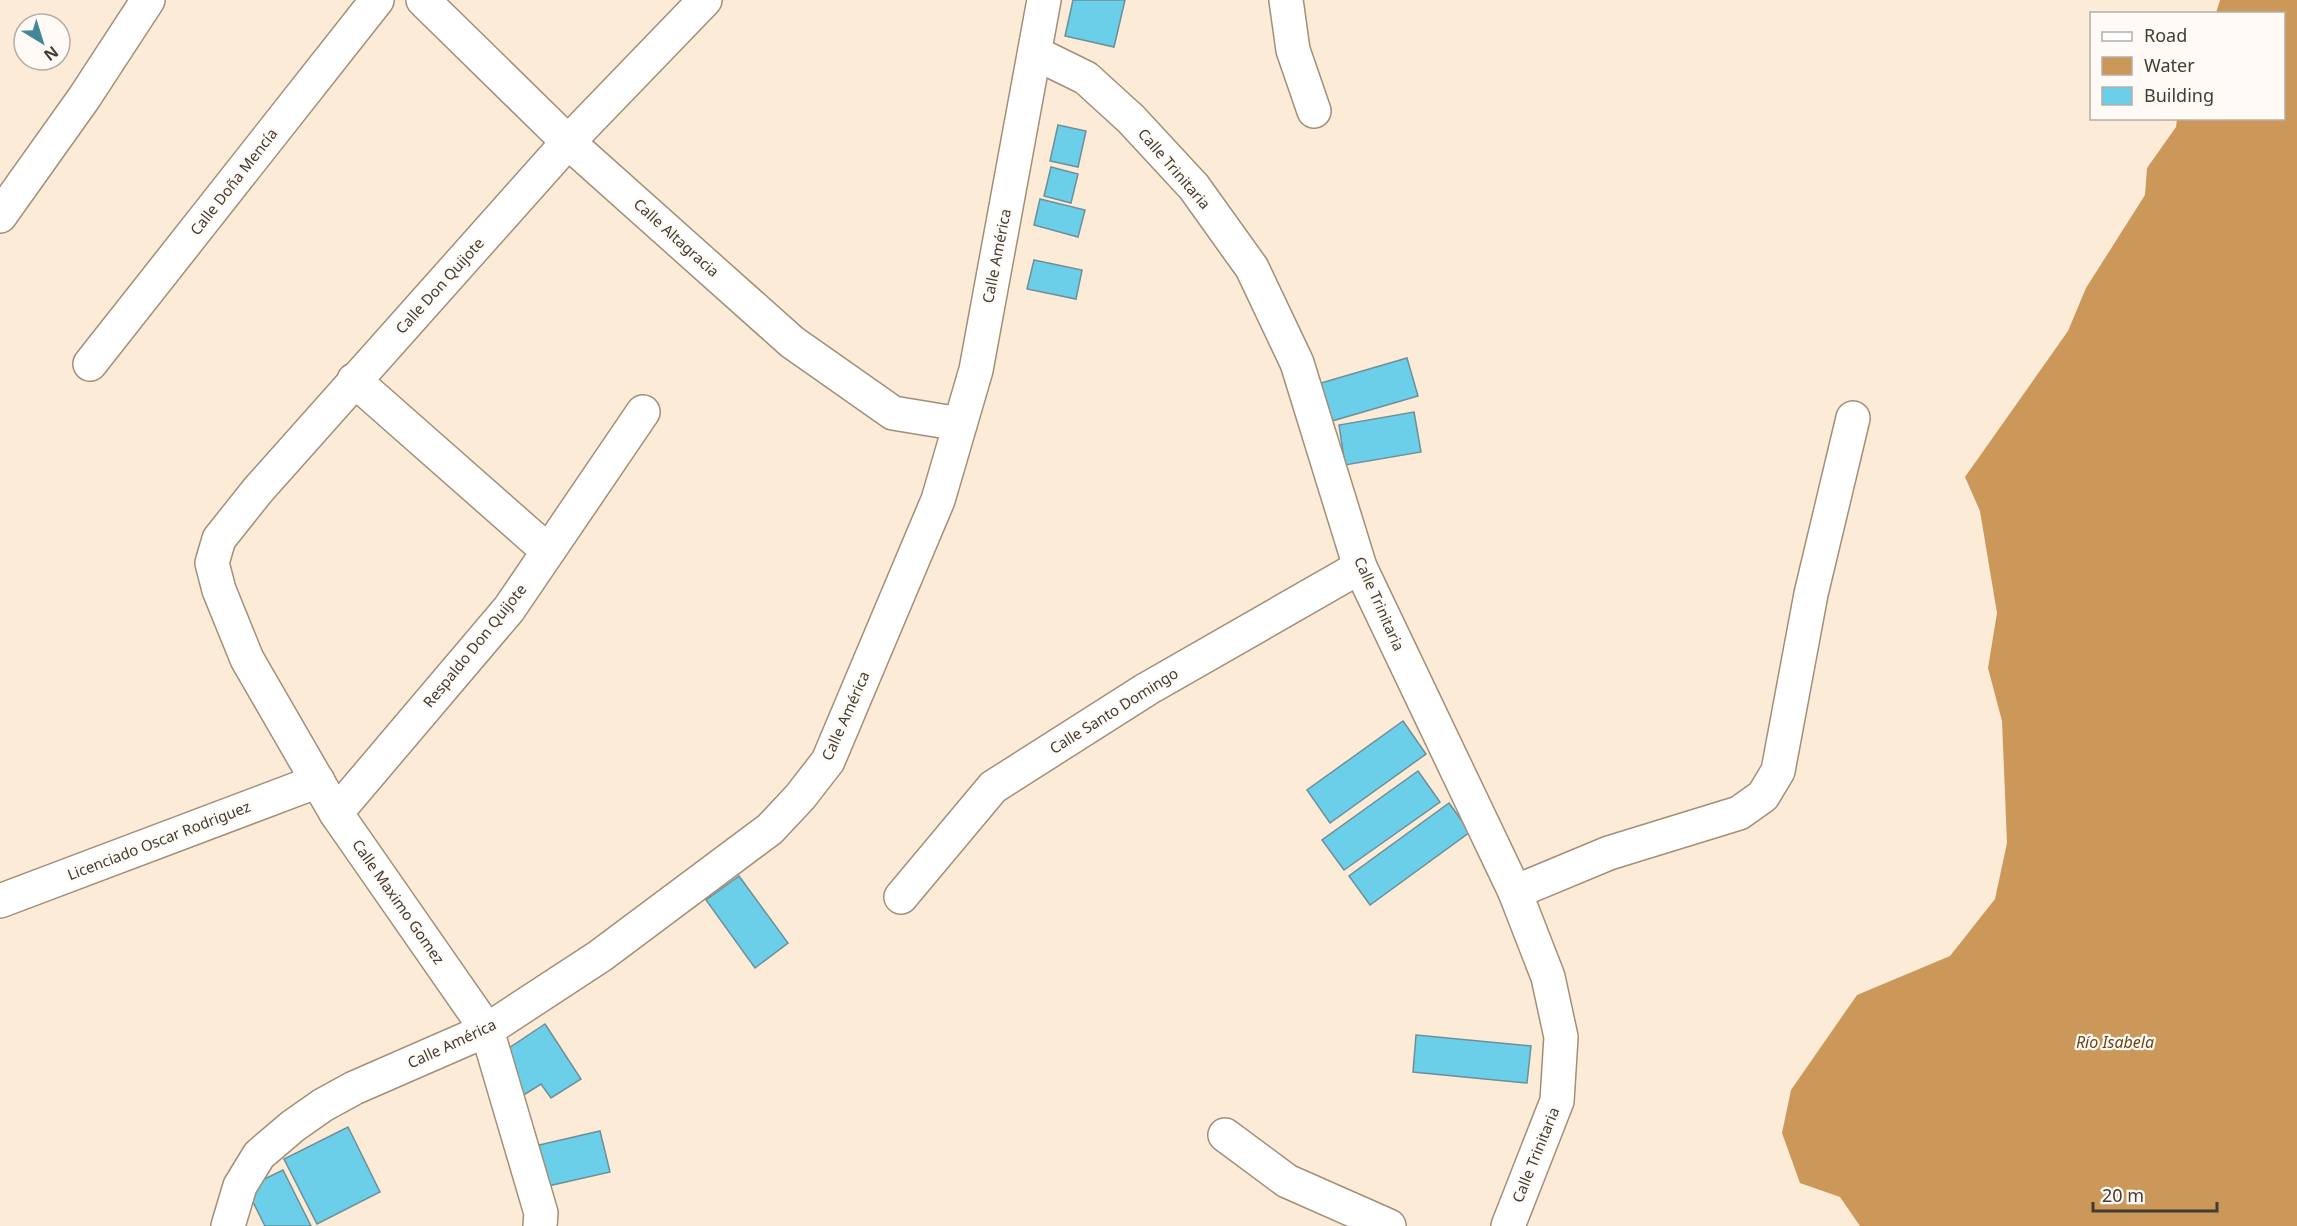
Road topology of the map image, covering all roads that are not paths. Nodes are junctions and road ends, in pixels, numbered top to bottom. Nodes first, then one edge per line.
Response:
1 (148, 0) edge
2 (377, 0) edge
3 (423, 0) edge
4 (705, 0) edge
5 (1044, 0) edge
6 (1286, 0) edge
7 (1035, 53) junction
8 (1314, 111) dead end
9 (568, 142) junction
10 (0, 216) edge
11 (90, 364) dead end
12 (354, 380) junction
13 (643, 412) dead end
14 (1853, 418) dead end
15 (960, 424) junction
16 (548, 551) junction
17 (1360, 567) junction
18 (219, 590) joint
19 (318, 781) junction
20 (336, 813) junction
21 (1515, 892) junction
22 (902, 897) dead end
23 (0, 901) edge
24 (487, 1030) junction
25 (1225, 1135) dead end
26 (228, 1226) edge
27 (540, 1226) edge
28 (1389, 1226) edge
29 (1508, 1226) edge

1 - 10 street
2 - 11 street, Calle Doña Mencía
3 - 9 street, Calle Altagracia
4 - 9 street, Calle Don Quijote
5 - 7 street, Calle América
6 - 8 street
7 - 15 street, Calle América
7 - 17 street, Calle Trinitaria
9 - 12 street, Calle Don Quijote
9 - 15 street, Calle Altagracia
12 - 16 street
12 - 18 street, Calle Don Quijote
13 - 16 street, Respaldo Don Quijote
14 - 21 street
15 - 24 street, Calle América
16 - 20 street, Respaldo Don Quijote
17 - 21 street, Calle Trinitaria
17 - 22 street, Calle Santo Domingo
18 - 19 street, Calle Maximo Gomez
19 - 20 street, Calle Maximo Gomez
19 - 23 street, Licenciado Oscar Rodriguez
20 - 24 street, Calle Maximo Gomez
21 - 29 street, Calle Trinitaria
24 - 26 street, Calle América
24 - 27 street, Calle Maximo Gomez
25 - 28 street

